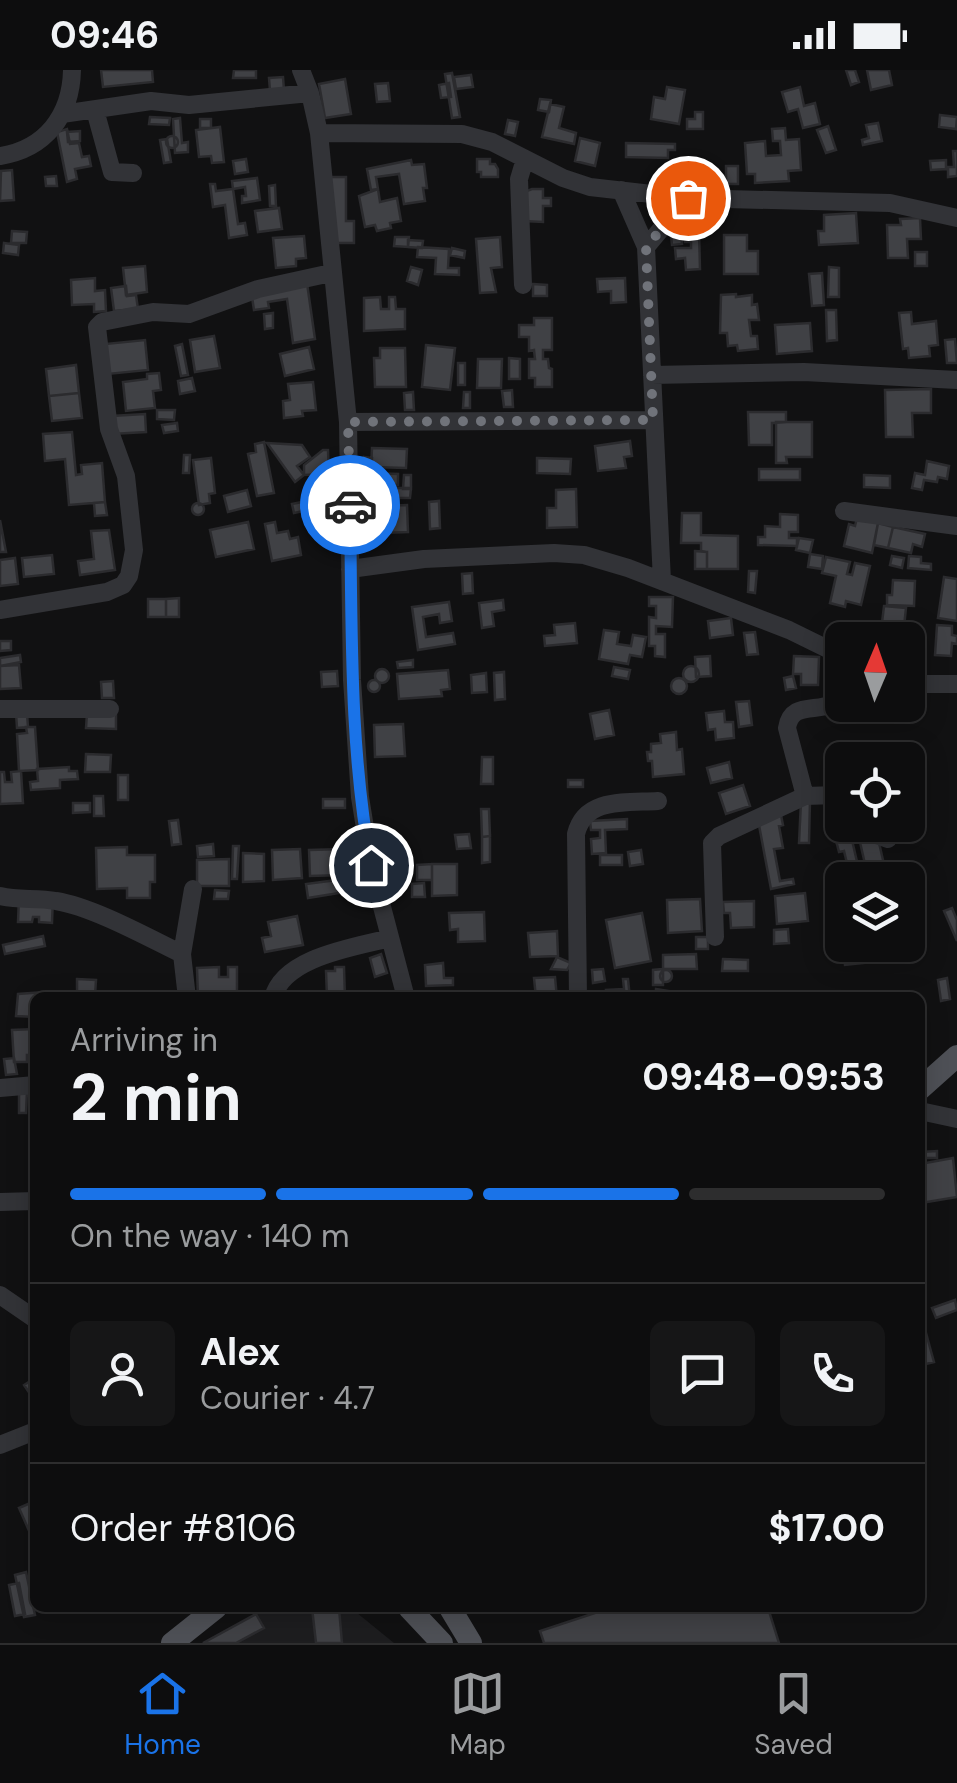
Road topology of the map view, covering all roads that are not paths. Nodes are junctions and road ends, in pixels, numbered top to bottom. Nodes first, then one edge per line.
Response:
1 (72, 70) edge
2 (300, 70) edge
3 (310, 94) junction
4 (95, 110) junction
5 (62, 114) junction
6 (319, 133) junction
7 (0, 156) edge
8 (524, 159) junction
9 (133, 174) dead end
10 (621, 190) junction
11 (688, 198) junction
12 (957, 218) edge
13 (646, 247) junction
14 (331, 273) junction
15 (523, 286) dead end
16 (652, 375) junction
17 (957, 380) edge
18 (653, 420) junction
19 (348, 422) junction
20 (844, 510) dead end
21 (957, 526) edge
22 (350, 569) junction
23 (662, 582) junction
24 (0, 610) edge
25 (825, 647) edge
26 (925, 684) edge
27 (957, 684) edge
28 (825, 705) edge
29 (0, 709) edge
30 (110, 709) dead end
31 (825, 795) edge
32 (805, 796) junction
33 (658, 801) dead end
34 (194, 889) dead end
35 (0, 896) edge
36 (715, 937) dead end
37 (390, 938) junction
38 (182, 954) junction
39 (186, 992) edge
40 (276, 992) edge
41 (404, 992) edge
42 (578, 992) edge
43 (957, 1056) edge
44 (925, 1081) edge
45 (30, 1085) edge
46 (0, 1088) edge
47 (925, 1111) edge
48 (957, 1118) edge
49 (30, 1201) edge
50 (0, 1202) edge
51 (0, 1296) edge
52 (30, 1316) edge
53 (30, 1433) edge
54 (0, 1445) edge
55 (213, 1612) edge
56 (414, 1612) edge
57 (452, 1612) edge
58 (172, 1643) edge
59 (442, 1643) edge
60 (471, 1643) edge

1 - 5 street
2 - 3 street
3 - 4 street
3 - 6 street
4 - 5 street
4 - 9 street
5 - 7 street
6 - 8 street
6 - 14 street
8 - 10 street
8 - 15 street
10 - 11 street
10 - 13 street
11 - 12 street
11 - 13 street
13 - 16 street
14 - 19 street
14 - 24 street
16 - 17 street
16 - 18 street
18 - 19 street
18 - 23 street
19 - 22 street
20 - 21 street
22 - 23 street
22 - 37 street
23 - 25 street
26 - 27 street
28 - 32 street
29 - 30 street
31 - 32 street
32 - 36 street
33 - 42 street
34 - 38 street
35 - 38 street
37 - 40 street
37 - 41 street
38 - 39 street
43 - 44 main road
45 - 46 street
47 - 48 street
49 - 50 street
51 - 52 street
53 - 54 street
55 - 58 main road
56 - 59 main road
57 - 60 main road

